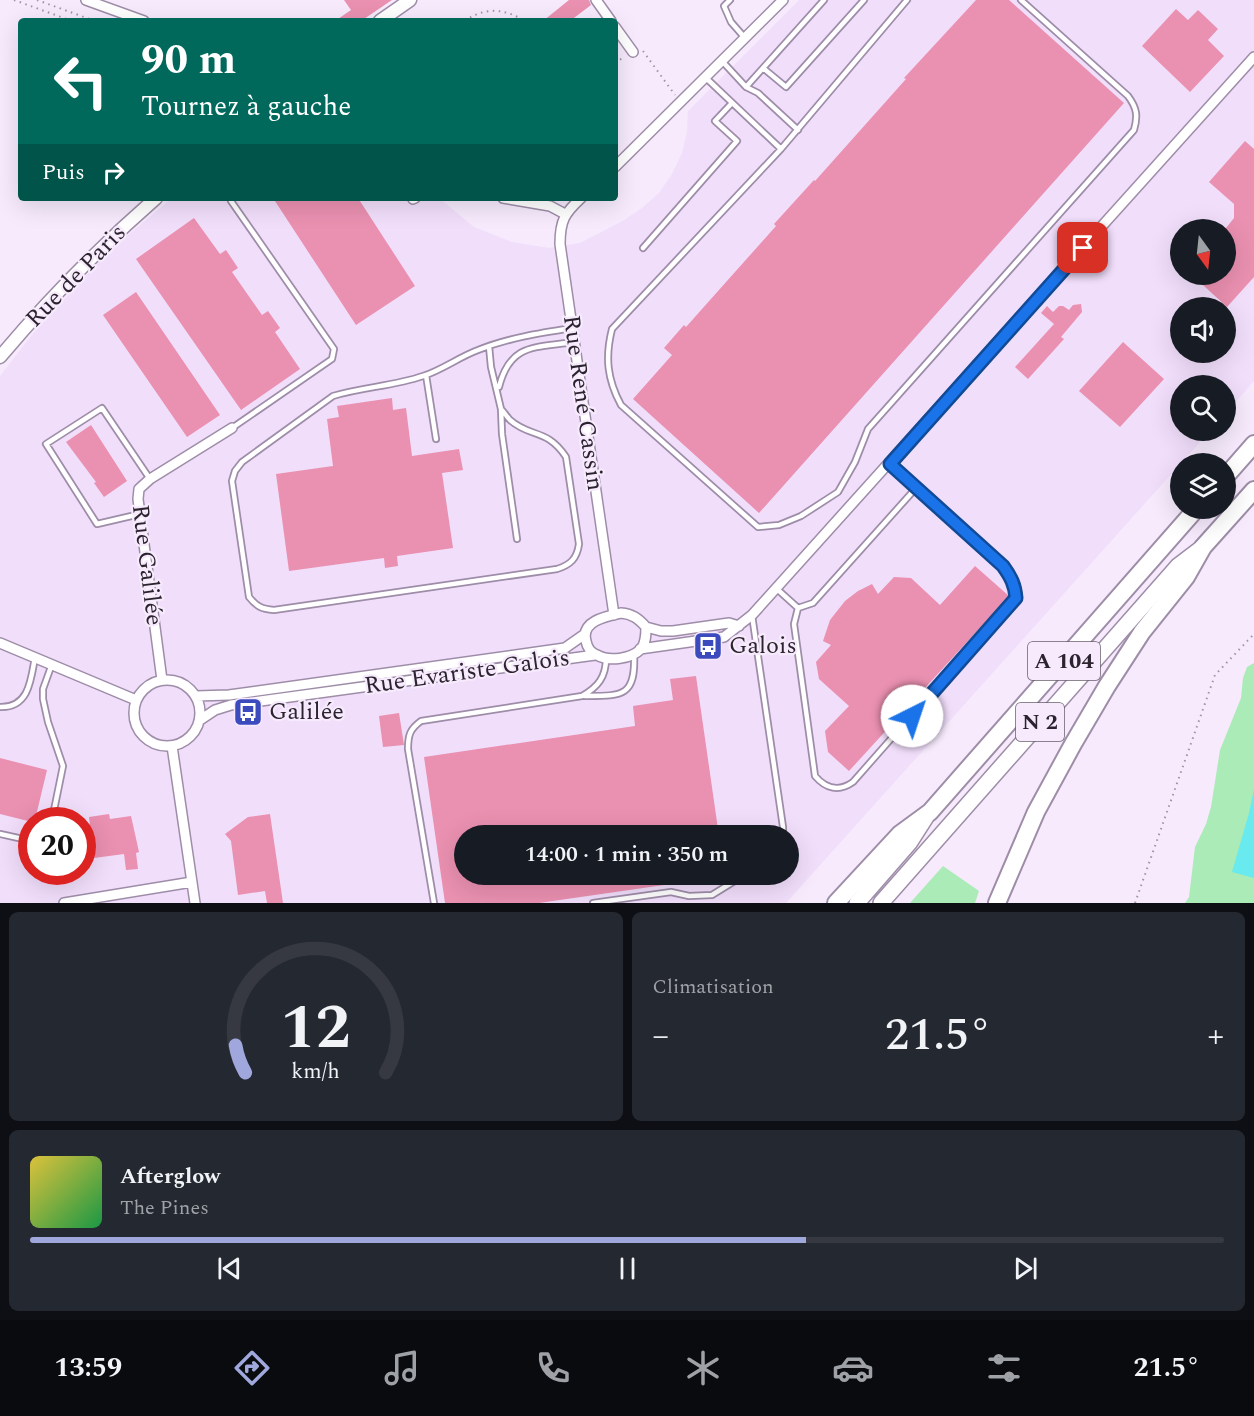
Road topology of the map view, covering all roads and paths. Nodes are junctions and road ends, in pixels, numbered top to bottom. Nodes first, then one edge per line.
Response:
1 (14, 0) edge
2 (37, 0) edge
3 (86, 0) edge
4 (410, 0) edge
5 (596, 0) edge
6 (730, 0) edge
7 (783, 0) edge
8 (824, 0) edge
9 (864, 0) edge
10 (907, 0) edge
11 (1021, 0) edge
12 (64, 18) edge
13 (87, 18) edge
14 (136, 18) edge
15 (384, 18) edge
16 (469, 18) edge
17 (519, 18) edge
18 (609, 18) edge
19 (618, 31) edge
20 (745, 38) junction
21 (633, 52) junction
22 (1254, 57) edge
23 (618, 61) edge
24 (722, 61) junction
25 (764, 68) junction
26 (705, 77) junction
27 (746, 87) junction
28 (681, 102) junction
29 (732, 103) junction
30 (798, 130) junction
31 (781, 149) junction
32 (618, 164) edge
33 (153, 201) edge
34 (231, 201) dead end
35 (521, 201) edge
36 (578, 201) edge
37 (565, 214) junction
38 (643, 248) dead end
39 (572, 328) junction
40 (574, 342) junction
41 (489, 346) junction
42 (0, 357) edge
43 (426, 375) junction
44 (498, 390) junction
45 (501, 409) junction
46 (232, 428) joint
47 (436, 439) dead end
48 (1254, 444) edge
49 (890, 464) junction
50 (1236, 465) edge
51 (150, 479) junction
52 (916, 488) junction
53 (1254, 490) edge
54 (140, 514) junction
55 (1187, 519) edge
56 (517, 539) dead end
57 (1203, 547) junction
58 (777, 589) junction
59 (798, 608) junction
60 (614, 615) junction
61 (752, 615) junction
62 (739, 626) junction
63 (646, 627) junction
64 (585, 634) junction
65 (1254, 634) edge
66 (0, 643) edge
67 (637, 651) junction
68 (595, 655) junction
69 (35, 657) junction
70 (606, 658) junction
71 (52, 664) junction
72 (162, 680) junction
73 (196, 696) junction
74 (582, 696) junction
75 (136, 700) junction
76 (0, 707) edge
77 (200, 720) junction
78 (172, 746) junction
79 (55, 807) edge
80 (930, 812) junction
81 (783, 825) edge
82 (0, 834) edge
83 (18, 837) edge
84 (192, 882) junction
85 (728, 885) edge
86 (64, 903) edge
87 (195, 903) edge
88 (434, 903) edge
89 (593, 903) edge
90 (836, 903) edge
91 (857, 903) edge
92 (881, 903) edge
93 (997, 903) edge
94 (1135, 903) edge

1 - 12 path
2 - 13 path
3 - 14 street
4 - 15 street
5 - 18 street
6 - 20 lane
7 - 20 street
8 - 25 lane
9 - 25 lane
10 - 30 lane
11 - 31 lane
16 - 17 path
19 - 21 street
20 - 24 street
21 - 23 path
21 - 28 path
22 - 49 street
24 - 26 street
24 - 27 lane
25 - 27 lane
26 - 28 street
26 - 29 lane
27 - 30 lane
28 - 32 street
29 - 31 lane
29 - 38 lane
30 - 31 lane
33 - 42 street, Rue de Paris
34 - 46 lane
35 - 37 street
36 - 37 street
37 - 39 street, Rue René Cassin
39 - 40 street, Rue René Cassin
39 - 41 lane
40 - 44 lane
40 - 60 street, Rue René Cassin
41 - 43 lane
41 - 44 lane
43 - 45 lane
43 - 47 lane
44 - 45 lane
45 - 56 lane
46 - 51 street, Rue Galilée
48 - 50 highway
49 - 52 lane
49 - 58 street
51 - 54 street, Rue Galilée
51 - 54 lane
52 - 59 lane
52 - 59 lane
53 - 57 highway, A 104
54 - 72 street, Rue Galilée
55 - 80 highway, A 104
57 - 92 highway, N 2
57 - 93 highway, A 104
58 - 59 lane
58 - 61 street
60 - 63 street
60 - 64 street, Rue Evariste Galois
61 - 62 street
61 - 81 lane
62 - 63 street
62 - 67 street, Rue Evariste Galois
63 - 67 street
64 - 68 street, Rue Evariste Galois
64 - 73 street, Rue Evariste Galois
65 - 94 path
66 - 69 street
67 - 70 street, Rue Evariste Galois
67 - 74 lane
68 - 70 street, Rue Evariste Galois
68 - 77 street, Rue Evariste Galois
69 - 71 street
69 - 76 lane
70 - 74 lane
71 - 75 street
71 - 79 lane
72 - 73 street
72 - 75 street
73 - 77 street
74 - 88 lane
75 - 78 street
77 - 78 street
78 - 84 street
80 - 90 highway, A 104
80 - 91 highway
82 - 83 lane
84 - 86 street
84 - 87 street
85 - 89 lane

